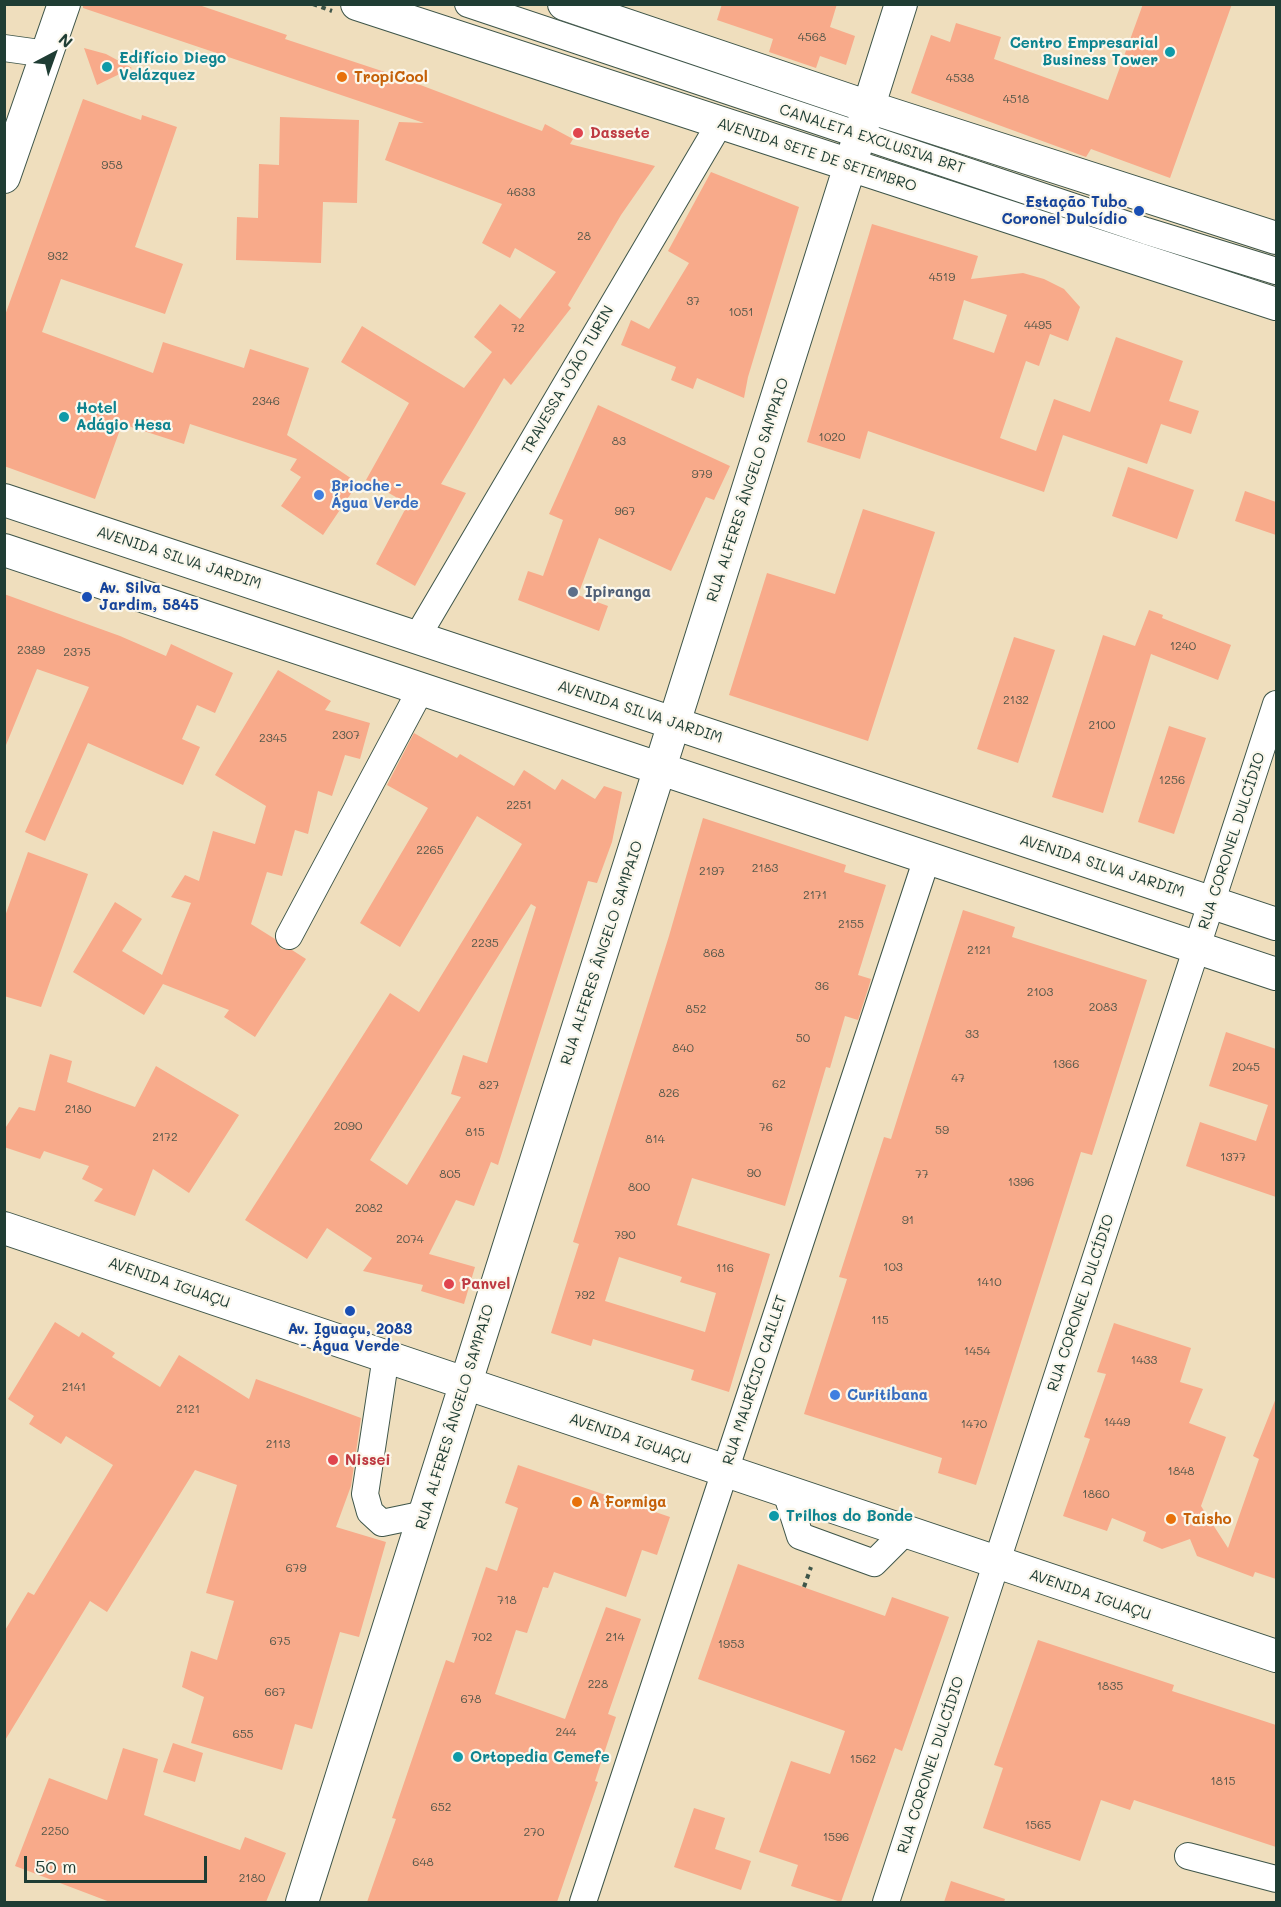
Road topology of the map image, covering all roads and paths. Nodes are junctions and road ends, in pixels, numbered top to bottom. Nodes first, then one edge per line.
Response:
1 (64, 4) edge
2 (357, 4) edge
3 (468, 4) edge
4 (564, 4) edge
5 (901, 4) edge
6 (4, 48) edge
7 (47, 54) junction
8 (864, 121) junction
9 (720, 123) junction
10 (850, 167) junction
11 (4, 177) edge
12 (1276, 238) edge
13 (1276, 271) edge
14 (1276, 304) edge
15 (4, 500) edge
16 (4, 550) edge
17 (193, 563) junction
18 (209, 618) junction
19 (417, 637) junction
20 (421, 689) junction
21 (1276, 704) edge
22 (674, 723) junction
23 (660, 768) junction
24 (1046, 847) junction
25 (927, 858) junction
26 (975, 873) junction
27 (1212, 902) junction
28 (1276, 924) edge
29 (289, 936) dead end
30 (1197, 948) junction
31 (1276, 974) edge
32 (4, 1228) edge
33 (386, 1356) junction
34 (466, 1383) junction
35 (725, 1472) junction
36 (425, 1514) junction
37 (997, 1563) junction
38 (1269, 1656) edge
39 (1188, 1856) dead end
40 (1276, 1879) edge
41 (302, 1902) edge
42 (583, 1902) edge
43 (886, 1902) edge

1 - 7 main road
2 - 9 main road, AVENIDA SETE DE SETEMBRO
3 - 8 street, CANALETA EXCLUSIVA BRT
4 - 8 main road
5 - 8 main road, RUA ALFERES ÂNGELO SAMPAIO
6 - 7 street
7 - 11 main road
8 - 10 main road, RUA ALFERES ÂNGELO SAMPAIO
8 - 12 main road
8 - 13 street, CANALETA EXCLUSIVA BRT
9 - 10 main road, AVENIDA SETE DE SETEMBRO
9 - 19 street, TRAVESSA JOÃO TURIN
10 - 14 main road, AVENIDA SETE DE SETEMBRO
10 - 22 main road, RUA ALFERES ÂNGELO SAMPAIO
15 - 17 main road, AVENIDA SILVA JARDIM
16 - 18 main road
17 - 18 main road
17 - 19 main road, AVENIDA SILVA JARDIM
18 - 20 main road
19 - 22 main road, AVENIDA SILVA JARDIM
20 - 23 main road
20 - 29 street
21 - 27 street, RUA CORONEL DULCÍDIO
22 - 23 main road, RUA ALFERES ÂNGELO SAMPAIO
22 - 24 main road, AVENIDA SILVA JARDIM
23 - 25 main road
23 - 34 main road, RUA ALFERES ÂNGELO SAMPAIO
24 - 26 main road
24 - 27 main road, AVENIDA SILVA JARDIM
25 - 26 main road
25 - 35 street, RUA MAURÍCIO CAILLET
26 - 30 main road
27 - 28 main road, AVENIDA SILVA JARDIM
27 - 30 street, RUA CORONEL DULCÍDIO
30 - 31 main road
30 - 37 street, RUA CORONEL DULCÍDIO
32 - 33 main road, AVENIDA IGUAÇU
33 - 34 main road, AVENIDA IGUAÇU
33 - 36 street
34 - 35 main road, AVENIDA IGUAÇU
34 - 36 main road, RUA ALFERES ÂNGELO SAMPAIO
35 - 37 main road, AVENIDA IGUAÇU
35 - 42 street, RUA MAURÍCIO CAILLET
36 - 41 main road, RUA ALFERES ÂNGELO SAMPAIO
37 - 38 main road, AVENIDA IGUAÇU
37 - 43 street, RUA CORONEL DULCÍDIO
39 - 40 street

